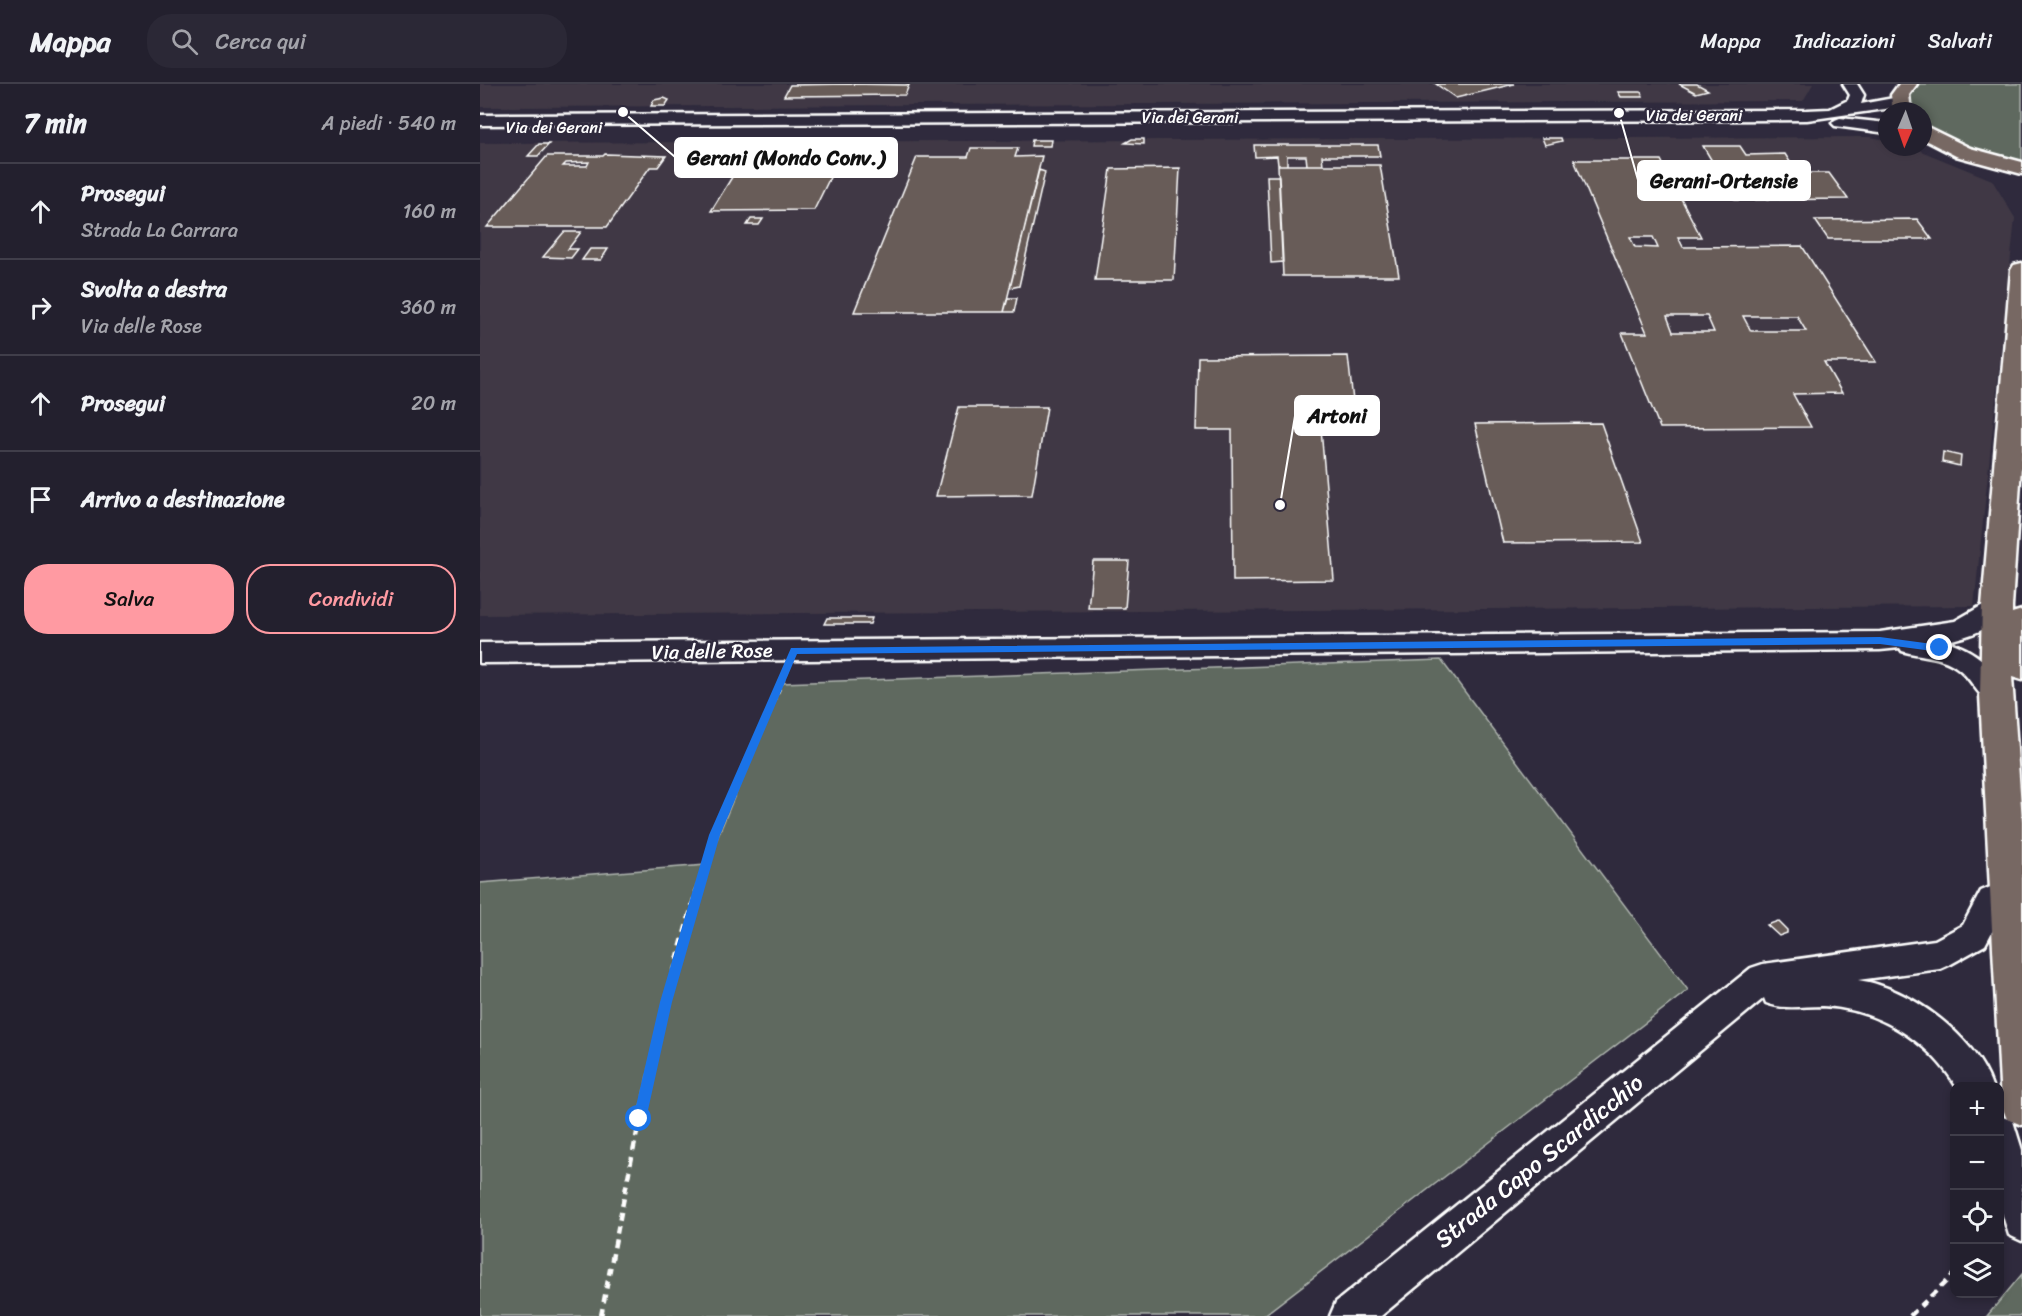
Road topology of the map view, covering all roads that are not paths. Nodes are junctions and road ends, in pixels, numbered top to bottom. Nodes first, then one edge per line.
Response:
1 (1850, 84) edge
2 (1863, 84) edge
3 (1908, 84) edge
4 (1893, 102) edge
5 (1901, 102) edge
6 (1878, 109) edge
7 (1833, 113) junction
8 (480, 120) edge
9 (480, 127) edge
10 (1878, 127) edge
11 (1932, 138) edge
12 (1991, 161) junction
13 (2022, 168) edge
14 (2022, 182) edge
15 (2022, 270) edge
16 (2010, 613) edge
17 (1880, 640) junction
18 (480, 653) edge
19 (2022, 668) edge
20 (1996, 695) junction
21 (2007, 894) junction
22 (1727, 1006) junction
23 (1973, 1082) edge
24 (2022, 1104) edge
25 (2001, 1136) edge
26 (2022, 1221) edge
27 (1350, 1316) edge

1 - 7 street
2 - 4 street
3 - 5 main road
6 - 7 street, Via dei Gerani
7 - 8 street, Via dei Gerani
9 - 10 street, Via dei Gerani
11 - 12 main road
12 - 13 main road
12 - 14 main road
15 - 16 main road
16 - 17 street
16 - 19 main road
16 - 20 main road
17 - 18 street, Via delle Rose
17 - 20 street
20 - 21 main road
21 - 22 street, Strada Capo Scardicchio
21 - 24 main road
22 - 23 street
22 - 27 street, Strada Capo Scardicchio
25 - 26 street

